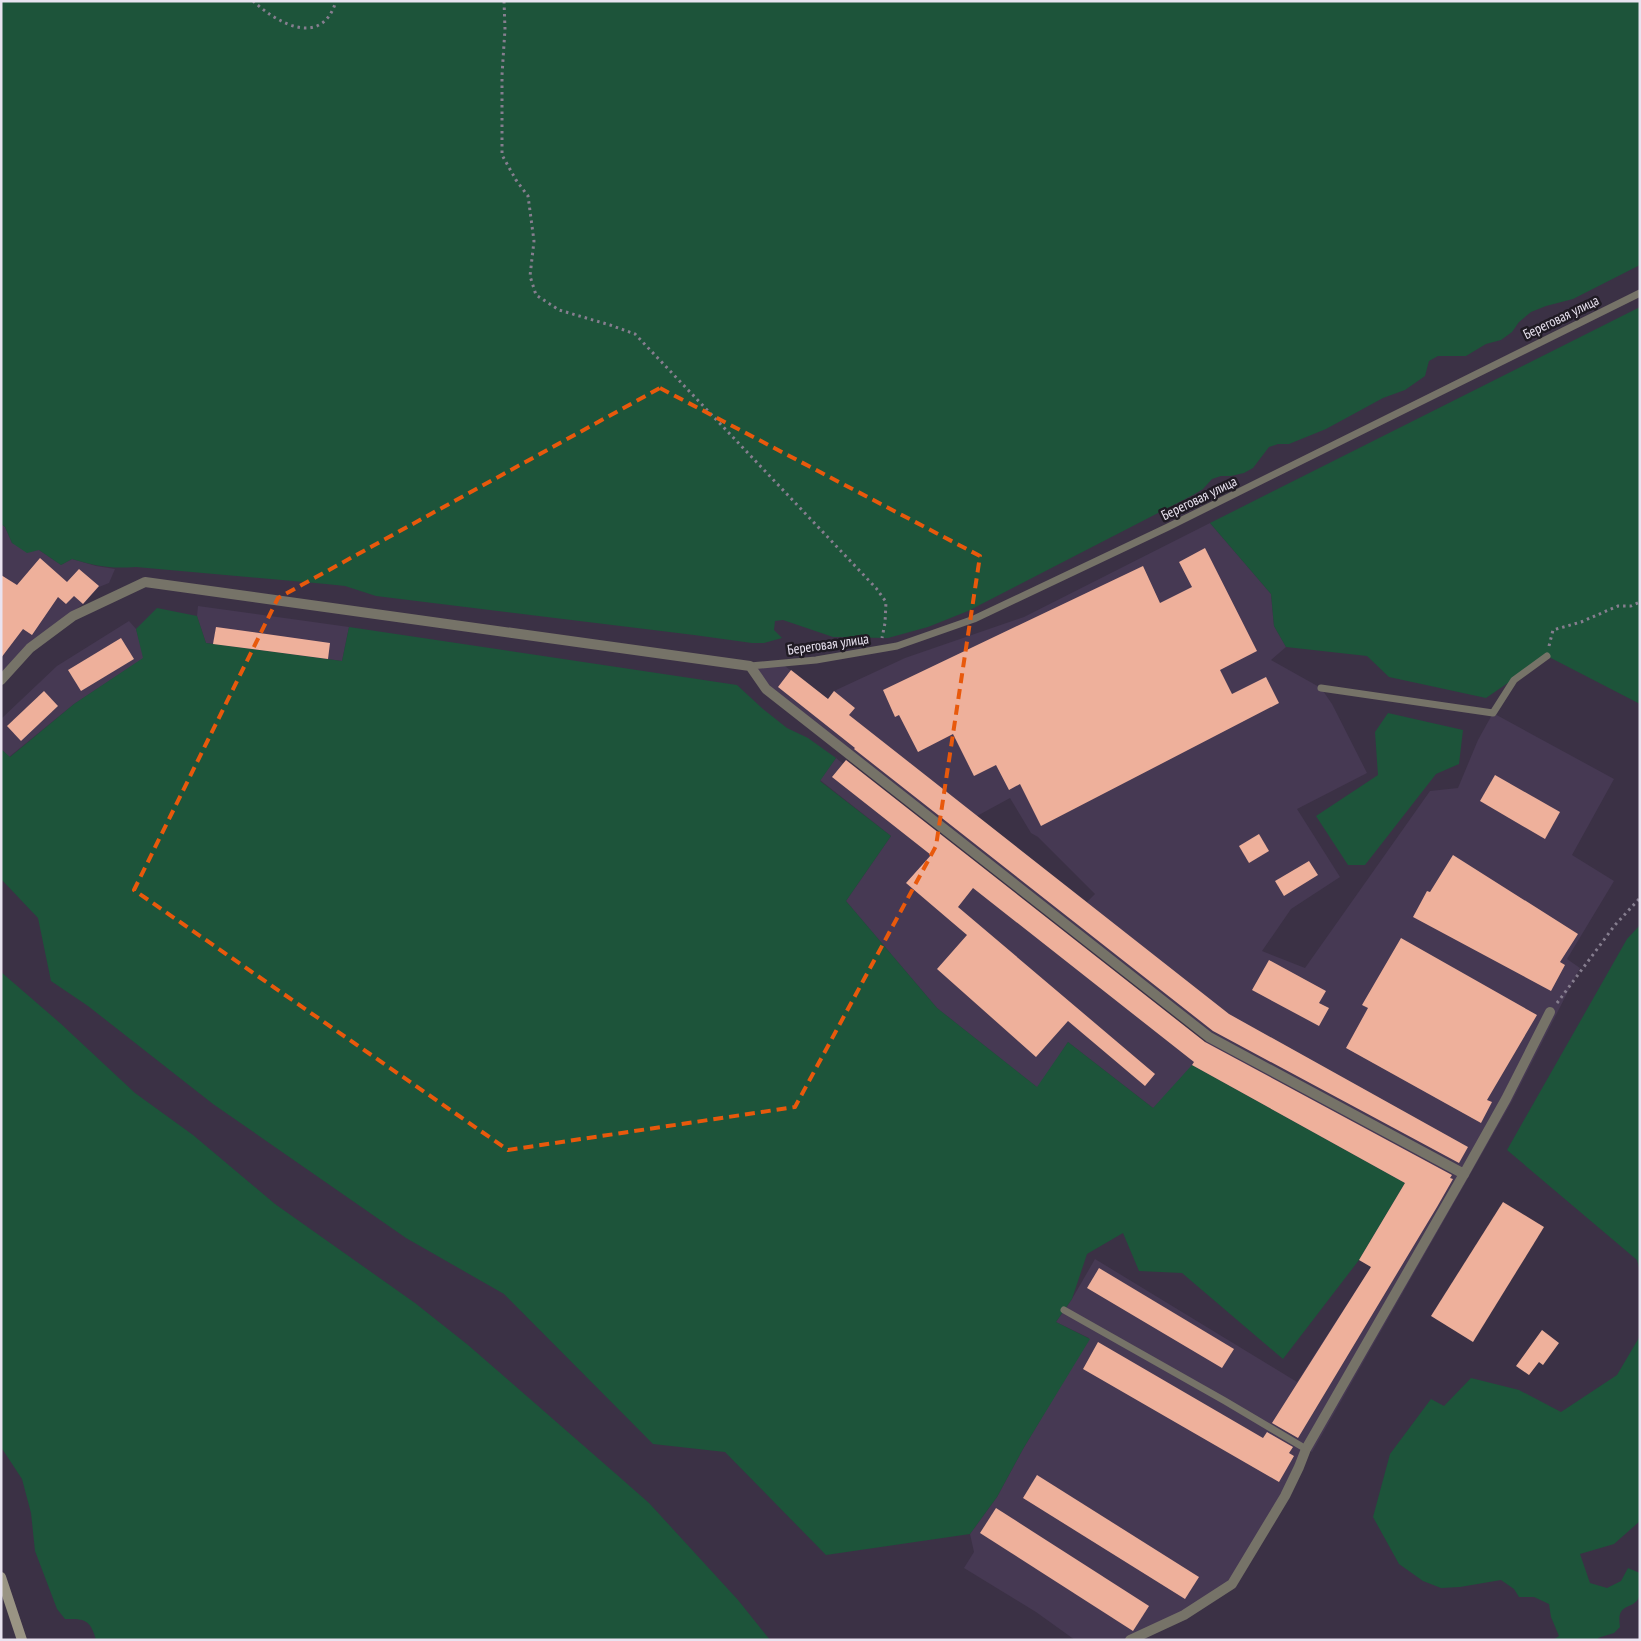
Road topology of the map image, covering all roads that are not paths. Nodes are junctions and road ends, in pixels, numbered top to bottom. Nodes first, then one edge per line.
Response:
1 (1640, 293) edge
2 (1547, 656) road end
3 (750, 666) junction
4 (1, 680) edge
5 (1321, 688) dead end
6 (1550, 1012) road end
7 (1464, 1174) junction
8 (1064, 1310) dead end
9 (1306, 1449) junction
10 (1, 1577) edge
11 (22, 1640) edge
12 (1130, 1640) edge

1 - 3 lane, Береговая улица
2 - 5 lane
3 - 4 street
3 - 7 street
6 - 7 street
7 - 9 street
8 - 9 lane
9 - 12 street
10 - 11 street

